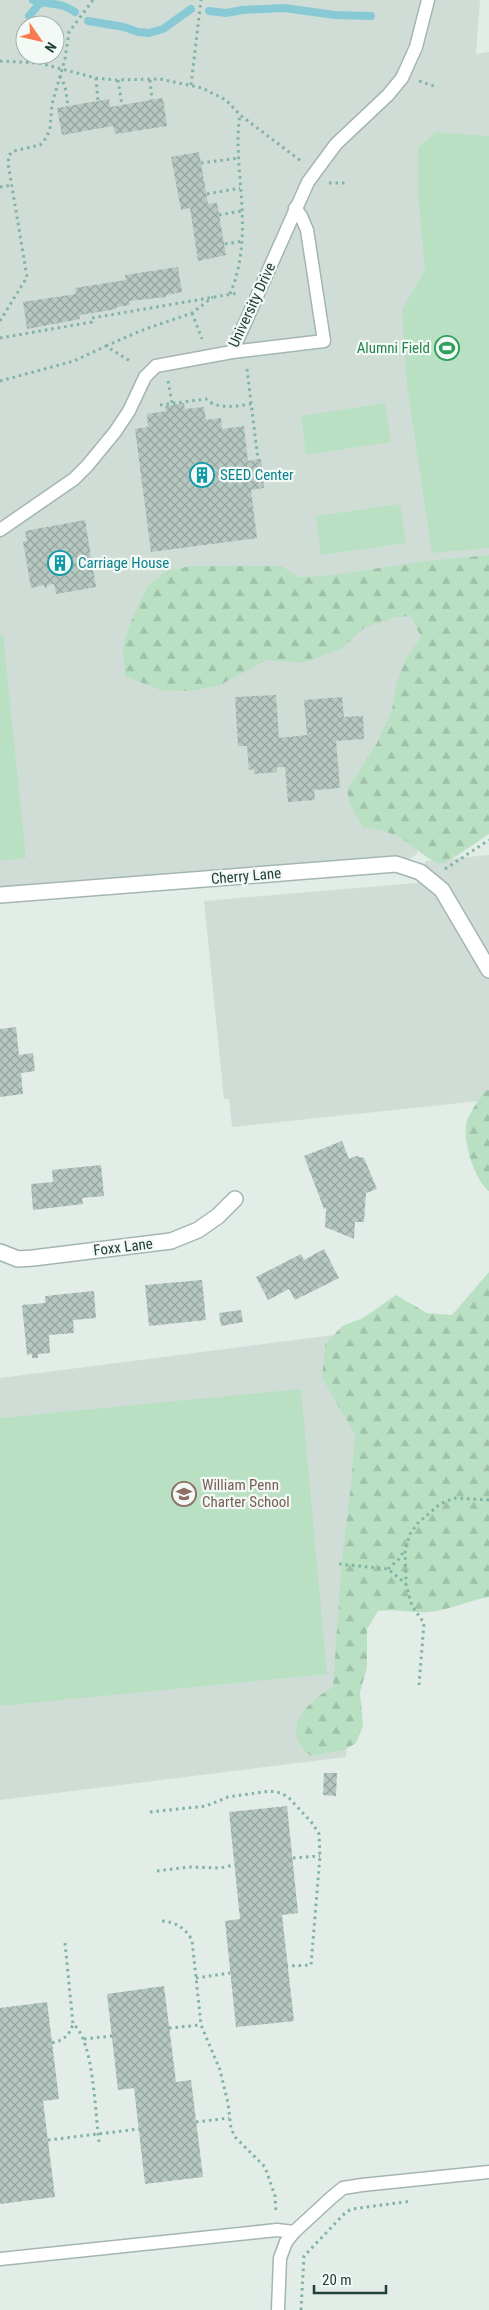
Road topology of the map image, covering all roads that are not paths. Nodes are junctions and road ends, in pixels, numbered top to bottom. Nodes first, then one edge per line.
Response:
1 (428, 0) edge
2 (295, 208) junction
3 (238, 352) junction
4 (0, 530) edge
5 (0, 895) edge
6 (489, 970) edge
7 (234, 1199) dead end
8 (0, 1252) edge
9 (489, 2172) edge
10 (294, 2232) junction
11 (0, 2259) edge
12 (278, 2310) edge

1 - 2 lane, University Drive
2 - 3 lane, University Drive
2 - 3 lane
3 - 4 lane, University Drive
5 - 6 street, Cherry Lane
7 - 8 street, Foxx Lane
9 - 10 lane
10 - 11 lane
10 - 12 lane

